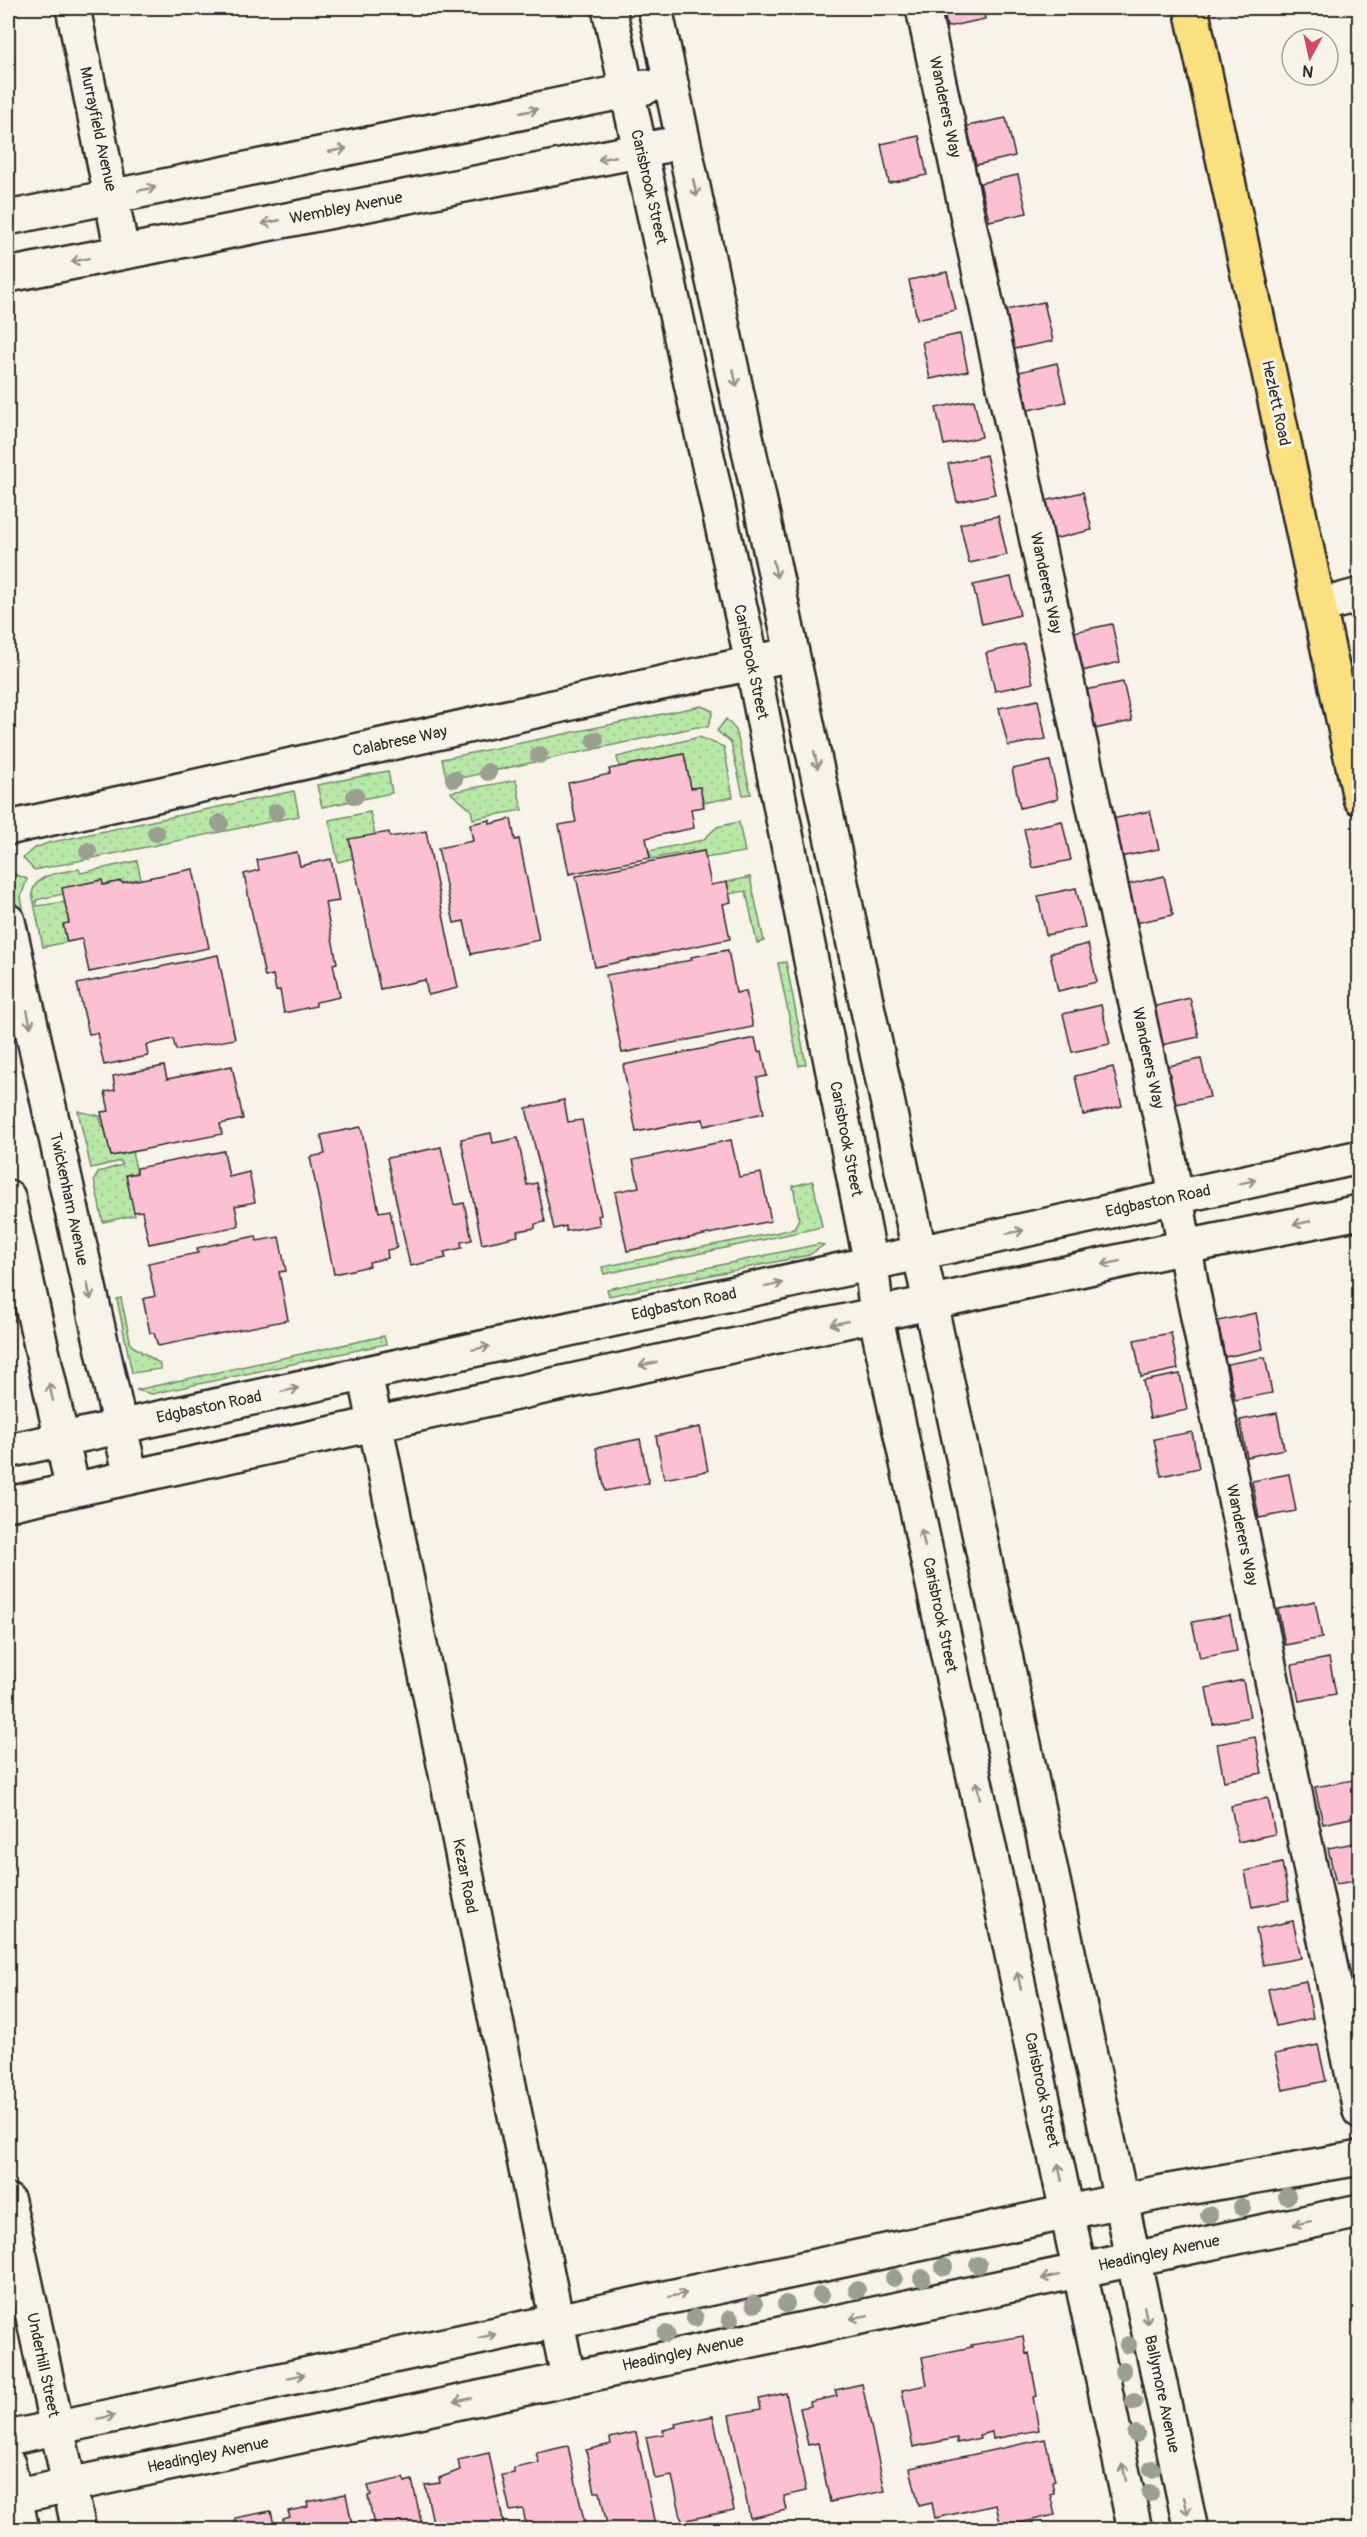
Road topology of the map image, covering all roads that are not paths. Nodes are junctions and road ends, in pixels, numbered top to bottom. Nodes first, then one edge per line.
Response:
1 (73, 8) edge
2 (609, 8) edge
3 (655, 8) edge
4 (923, 8) edge
5 (1191, 8) edge
6 (670, 82) junction
7 (627, 91) junction
8 (685, 142) junction
9 (642, 151) junction
10 (112, 196) junction
11 (8, 218) edge
12 (122, 251) junction
13 (8, 275) edge
14 (1359, 595) edge
15 (1320, 606) junction
16 (793, 653) junction
17 (752, 662) junction
18 (1359, 798) edge
19 (8, 828) edge
20 (8, 921) edge
21 (1359, 1157) edge
22 (8, 1197) edge
23 (1175, 1198) junction
24 (1359, 1212) edge
25 (1185, 1247) junction
26 (920, 1253) junction
27 (871, 1264) junction
28 (931, 1303) junction
29 (876, 1316) junction
30 (365, 1373) junction
31 (374, 1424) junction
32 (119, 1427) junction
33 (62, 1439) junction
34 (8, 1451) edge
35 (131, 1477) junction
36 (73, 1490) junction
37 (8, 1504) edge
38 (1359, 2111) edge
39 (1359, 2158) edge
40 (8, 2201) edge
41 (1122, 2202) junction
42 (1359, 2211) edge
43 (1068, 2212) junction
44 (1134, 2258) junction
45 (1082, 2270) junction
46 (556, 2321) junction
47 (568, 2377) junction
48 (57, 2427) junction
49 (8, 2438) edge
50 (8, 2464) edge
51 (69, 2485) junction
52 (11, 2497) edge
53 (22, 2529) edge
54 (79, 2529) edge
55 (1136, 2529) edge
56 (1191, 2529) edge

1 - 10 street, Murrayfield Avenue
2 - 7 street, Carisbrook Street
3 - 6 street
4 - 23 street, Wanderers Way
5 - 15 main road, Hezlett Road
6 - 7 street
6 - 8 street
7 - 9 street, Carisbrook Street
10 -> 7 street
8 - 9 street, Wembley Avenue
8 -> 16 street
9 -> 12 street, Wembley Avenue
9 - 17 street, Carisbrook Street
10 - 11 street
10 - 12 street, Murrayfield Avenue
12 -> 13 street, Wembley Avenue
14 - 15 street
15 - 18 main road, Hezlett Road
16 - 17 street, Calabrese Way
16 -> 26 street
17 - 19 street, Calabrese Way
17 - 27 street, Carisbrook Street
20 -> 32 street, Twickenham Avenue
23 -> 21 street, Edgbaston Road
33 -> 22 street
23 - 25 street, Wanderers Way
26 -> 23 street, Edgbaston Road
24 -> 25 street
25 -> 28 street
25 - 38 street, Wanderers Way
26 - 27 street, Edgbaston Road
26 - 28 street
27 - 29 street, Carisbrook Street
30 -> 27 street, Edgbaston Road
28 - 29 street
28 - 41 street
29 -> 31 street
43 -> 29 street, Carisbrook Street
30 - 31 street, Kezar Road
32 -> 30 street, Edgbaston Road
31 - 35 street
31 - 46 street, Kezar Road
32 - 33 street, Edgbaston Road
32 - 35 street, Twickenham Avenue
33 - 34 street, Edgbaston Road
33 - 36 street
35 - 36 street
36 - 37 street
39 - 41 street
40 - 48 street, Underhill Street
41 - 43 street
41 - 44 street
42 -> 44 street, Headingley Avenue
43 - 45 street, Carisbrook Street
46 -> 43 street
44 - 45 street, Headingley Avenue
44 -> 56 street, Ballymore Avenue
45 -> 47 street, Headingley Avenue
55 -> 45 street
46 - 47 street, Kezar Road
48 -> 46 street
47 -> 51 street, Headingley Avenue
48 - 49 street
48 - 51 street, Underhill Street
50 - 52 street
51 - 52 street, Headingley Avenue
51 - 54 street, Underhill Street
52 - 53 street

